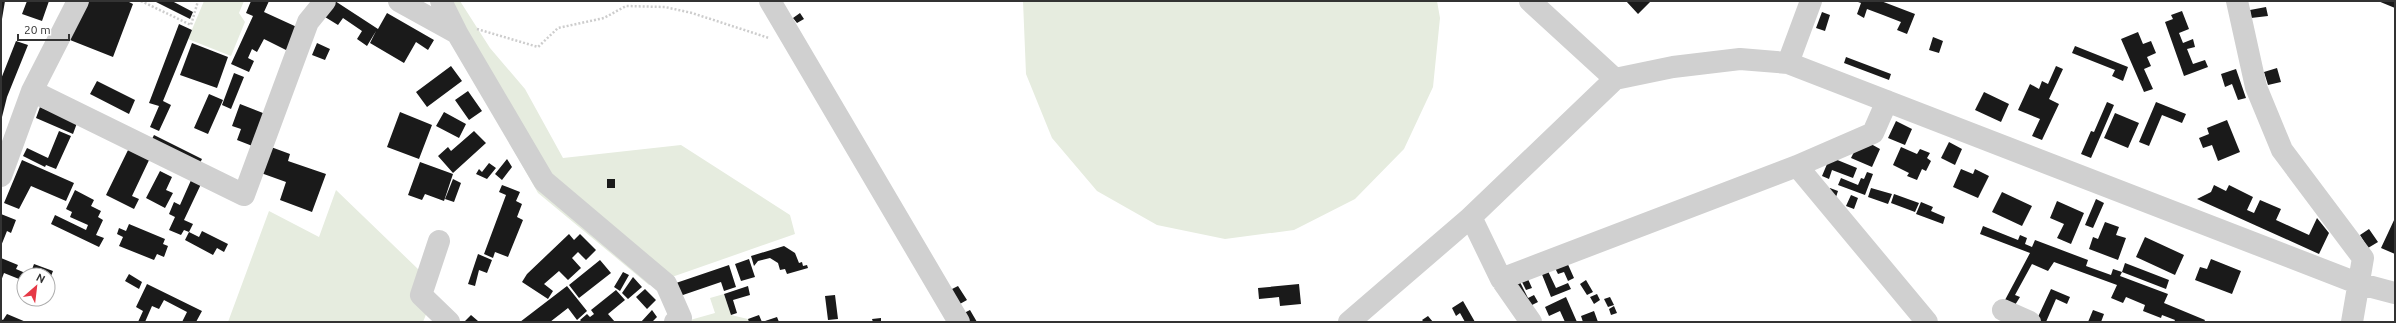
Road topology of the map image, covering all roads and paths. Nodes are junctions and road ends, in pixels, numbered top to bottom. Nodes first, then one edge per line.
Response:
1 (78, 1) edge
2 (141, 1) edge
3 (198, 1) edge
4 (325, 1) edge
5 (399, 1) edge
6 (441, 1) edge
7 (770, 1) edge
8 (1530, 1) edge
9 (1811, 1) edge
10 (2237, 1) edge
11 (454, 27) junction
12 (798, 48) junction
13 (1788, 64) junction
14 (1615, 79) junction
15 (32, 91) junction
16 (1887, 102) junction
17 (3, 164) edge
18 (1797, 166) junction
19 (1471, 217) junction
20 (439, 241) dead end
21 (1501, 279) junction
22 (2358, 283) junction
23 (2395, 293) edge
24 (2002, 310) dead end
25 (449, 322) edge
26 (675, 322) edge
27 (959, 322) edge
28 (1349, 322) edge
29 (1531, 322) edge
30 (1927, 322) edge
31 (2030, 322) edge
32 (2352, 322) edge

1 - 15 street
2 - 3 path
4 - 15 street
5 - 11 street
6 - 11 street
7 - 12 street
8 - 14 street
9 - 13 street
10 - 22 street
11 - 12 path
11 - 26 street
12 - 27 street
13 - 14 street
13 - 16 street
14 - 19 street
15 - 17 street
16 - 18 street
16 - 22 street
18 - 21 street
18 - 30 street
19 - 21 street
19 - 28 street
20 - 25 street
21 - 29 street
22 - 23 street
22 - 32 street
24 - 31 street

